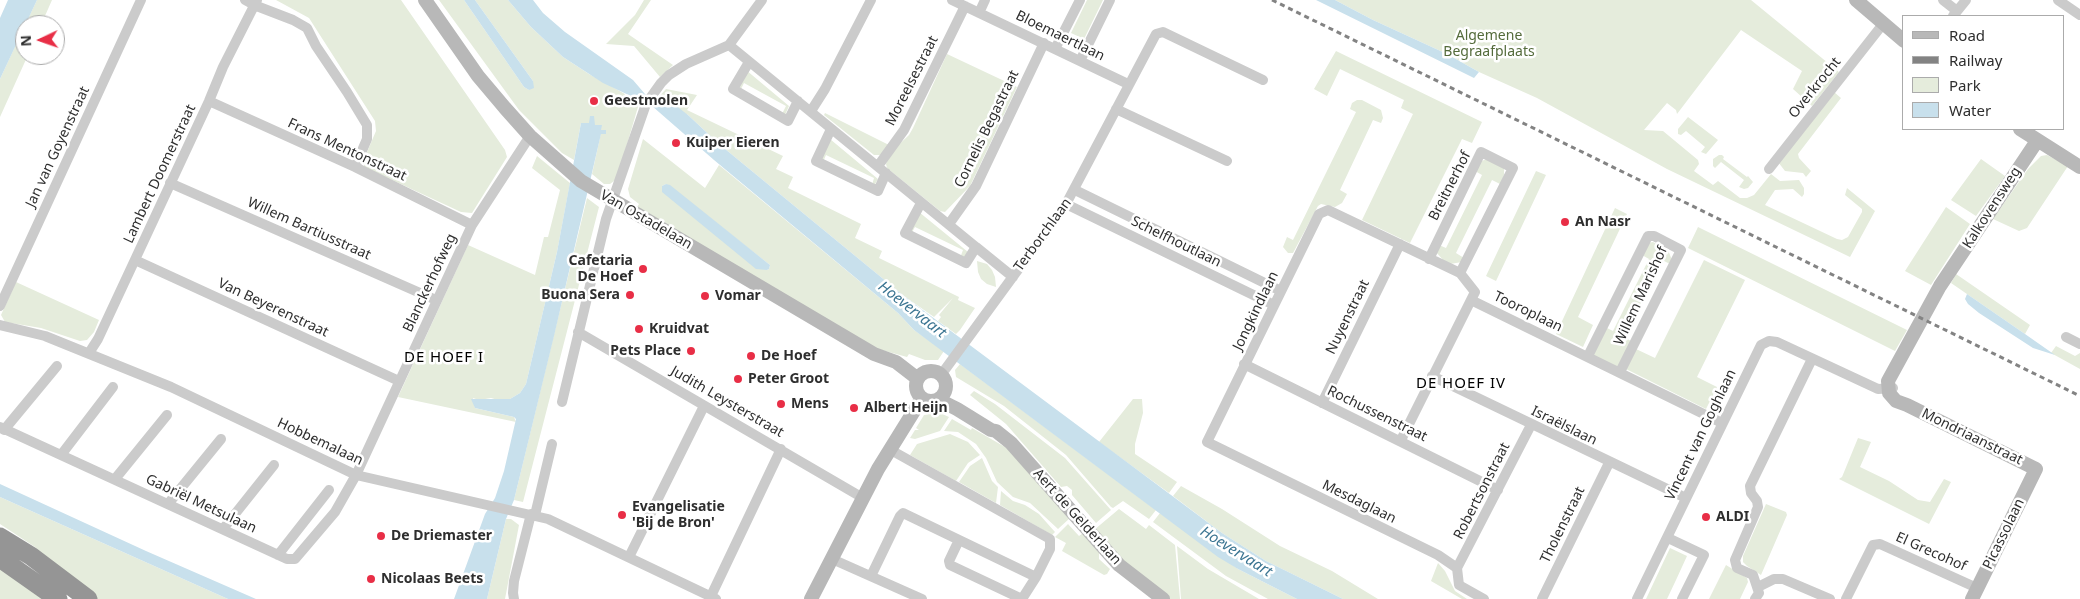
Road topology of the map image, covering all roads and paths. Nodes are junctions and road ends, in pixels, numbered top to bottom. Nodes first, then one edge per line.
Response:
1 (141, 0) edge
2 (425, 0) edge
3 (762, 0) edge
4 (871, 0) edge
5 (952, 0) edge
6 (985, 0) edge
7 (1080, 0) edge
8 (1110, 0) edge
9 (1856, 0) edge
10 (1943, 0) edge
11 (1966, 0) edge
12 (2058, 0) edge
13 (252, 2) edge
14 (965, 6) junction
15 (979, 13) junction
16 (1955, 14) edge
17 (2080, 15) edge
18 (1884, 24) junction
19 (1902, 39) edge
20 (1044, 43) junction
21 (729, 45) junction
22 (1055, 49) junction
23 (1080, 61) junction
24 (749, 62) junction
25 (1263, 80) dead end
26 (1128, 84) junction
27 (798, 100) junction
28 (209, 101) junction
29 (1116, 109) junction
30 (811, 111) junction
31 (831, 129) junction
32 (2021, 130) edge
33 (530, 136) junction
34 (2037, 141) junction
35 (1227, 161) dead end
36 (878, 166) junction
37 (2080, 167) edge
38 (355, 168) junction
39 (1769, 169) dead end
40 (886, 173) junction
41 (170, 183) junction
42 (1075, 190) junction
43 (614, 200) junction
44 (921, 202) junction
45 (1066, 204) junction
46 (1340, 216) joint
47 (949, 224) junction
48 (472, 225) junction
49 (1400, 244) junction
50 (976, 247) junction
51 (1429, 259) junction
52 (135, 260) junction
53 (1460, 273) junction
54 (1013, 277) junction
55 (1281, 291) junction
56 (436, 300) junction
57 (1471, 300) junction
58 (1274, 305) junction
59 (0, 306) edge
60 (0, 325) edge
61 (578, 332) junction
62 (2066, 336) dead end
63 (2080, 344) edge
64 (89, 354) junction
65 (1588, 356) junction
66 (1812, 359) junction
67 (1244, 364) junction
68 (57, 366) dead end
69 (1620, 372) junction
70 (941, 375) junction
71 (1432, 376) junction
72 (918, 379) junction
73 (400, 381) junction
74 (1892, 385) junction
75 (113, 387) dead end
76 (942, 395) junction
77 (922, 398) junction
78 (562, 402) dead end
79 (1322, 402) junction
80 (704, 406) junction
81 (167, 415) dead end
82 (1722, 423) junction
83 (1531, 425) junction
84 (2, 428) edge
85 (221, 439) dead end
86 (1401, 440) junction
87 (1207, 442) joint
88 (552, 444) dead end
89 (781, 449) junction
90 (889, 449) junction
91 (61, 455) junction
92 (1609, 463) junction
93 (274, 465) dead end
94 (2036, 469) joint
95 (356, 475) junction
96 (114, 479) junction
97 (329, 490) dead end
98 (1498, 490) junction
99 (862, 498) junction
100 (1686, 498) junction
101 (168, 504) junction
102 (533, 514) junction
103 (224, 528) junction
104 (0, 537) edge
105 (1668, 538) junction
106 (959, 540) junction
107 (278, 555) junction
108 (630, 557) junction
109 (0, 558) edge
110 (832, 559) junction
111 (1457, 568) junction
112 (872, 576) junction
113 (1036, 577) junction
114 (1758, 587) junction
115 (1975, 594) edge
116 (714, 598) edge
117 (58, 599) edge
118 (88, 599) edge
119 (514, 599) edge
120 (811, 599) edge
121 (922, 599) edge
122 (1022, 599) edge
123 (1163, 599) edge
124 (1484, 599) edge
125 (1542, 599) edge
126 (1637, 599) edge
127 (1682, 599) edge
128 (1756, 599) edge
129 (1830, 599) edge
130 (1846, 599) edge

1 - 59 street, Jan van Goyenstraat
2 - 33 street, Van Ostadelaan
3 - 21 street
4 - 30 street
5 - 14 street, Bloemaertlaan
6 - 15 street
7 - 22 street
8 - 23 street
9 - 18 street
10 - 16 street
11 - 16 street
12 - 17 street
13 - 28 street, Lambert Doomerstraat
13 - 38 street
14 - 15 street, Bloemaertlaan
14 - 36 street, Moreelsestraat
15 - 20 street, Bloemaertlaan
18 - 19 street
18 - 39 street, Overkrocht
20 - 22 street, Bloemaertlaan
20 - 47 street, Cornelis Begastraat
21 - 24 street
21 - 43 street
22 - 23 street, Bloemaertlaan
23 - 26 street, Bloemaertlaan
24 - 27 street
24 - 27 street
25 - 26 street, Terborchlaan
26 - 29 street, Terborchlaan
27 - 30 street
28 - 38 street, Frans Mentonstraat
28 - 41 street, Lambert Doomerstraat
29 - 35 street
29 - 42 street, Terborchlaan
30 - 31 street
31 - 36 street
31 - 40 street
32 - 34 street
33 - 43 street, Van Ostadelaan
33 - 48 street, Blanckerhofweg
34 - 37 street
34 - 74 street, Kalkovensweg
36 - 40 street
38 - 48 street, Frans Mentonstraat
40 - 44 street
41 - 52 street, Lambert Doomerstraat
41 - 56 street, Willem Bartiusstraat
42 - 45 street, Terborchlaan
42 - 55 street, Schelfhoutlaan
43 - 61 street
43 - 72 street, Van Ostadelaan
44 - 47 street
44 - 50 street
45 - 54 street, Terborchlaan
45 - 58 street, Schelfhoutlaan
46 - 49 street, Tooroplaan
46 - 55 street, Jongkindlaan
47 - 50 street
48 - 56 street, Blanckerhofweg
49 - 51 street, Tooroplaan
49 - 79 street, Nuyenstraat
50 - 54 street
51 - 53 street, Tooroplaan
51 - 53 street, Breitnerhof
52 - 64 street, Lambert Doomerstraat
52 - 73 street, Van Beyerenstraat
53 - 57 street, Tooroplaan
54 - 70 street, Terborchlaan
55 - 58 street, Jongkindlaan
56 - 73 street, Blanckerhofweg
57 - 65 street, Tooroplaan
57 - 71 street
58 - 67 street, Jongkindlaan
60 - 64 street, Hobbemalaan
61 - 78 street
61 - 80 street, Judith Leysterstraat
62 - 63 street
64 - 95 street, Hobbemalaan
65 - 69 street, Tooroplaan
65 - 69 street, Willem Marishof
66 - 74 street
66 - 82 street, Vincent van Goghlaan
66 - 114 street
67 - 79 street, Rochussenstraat
67 - 87 street, Jongkindlaan
68 - 84 street
69 - 82 street, Tooroplaan
70 - 72 street
70 - 76 street
71 - 83 street, Israëlslaan
71 - 86 street
72 - 77 street
73 - 95 street, Blanckerhofweg
74 - 94 street, Mondriaanstraat
75 - 91 street
76 - 77 street
76 - 123 street, Aert de Gelderlaan
77 - 90 street
79 - 86 street, Rochussenstraat
80 - 89 street, Judith Leysterstraat
80 - 108 street
81 - 96 street
82 - 100 street, Vincent van Goghlaan
83 - 92 street, Israëlslaan
83 - 98 street, Robertsonstraat
84 - 91 street, Gabriël Metsulaan
85 - 101 street
86 - 98 street, Rochussenstraat
87 - 111 street, Mesdaglaan
88 - 102 street
89 - 99 street, Judith Leysterstraat
89 - 116 street
90 - 99 street
90 - 113 street
91 - 96 street, Gabriël Metsulaan
92 - 100 street, Israëlslaan
92 - 125 street, Tholenstraat
93 - 103 street
94 - 115 street, Picassolaan
95 - 102 street, Hobbemalaan
95 - 107 street, Gabriël Metsulaan
96 - 101 street, Gabriël Metsulaan
97 - 107 street
98 - 111 street, Robertsonstraat
99 - 110 street
100 - 105 street, Vincent van Goghlaan
101 - 103 street, Gabriël Metsulaan
102 - 108 street, Hobbemalaan
102 - 119 street
103 - 107 street, Gabriël Metsulaan
104 - 118 highway
105 - 126 street, Vincent van Goghlaan
105 - 127 street
106 - 112 street
106 - 113 street
106 - 122 street
108 - 116 street, Hobbemalaan
109 - 117 highway
110 - 112 street
110 - 120 street
111 - 124 street
112 - 121 street
113 - 122 street
114 - 128 street
114 - 129 street
115 - 130 street, El Grecohof

